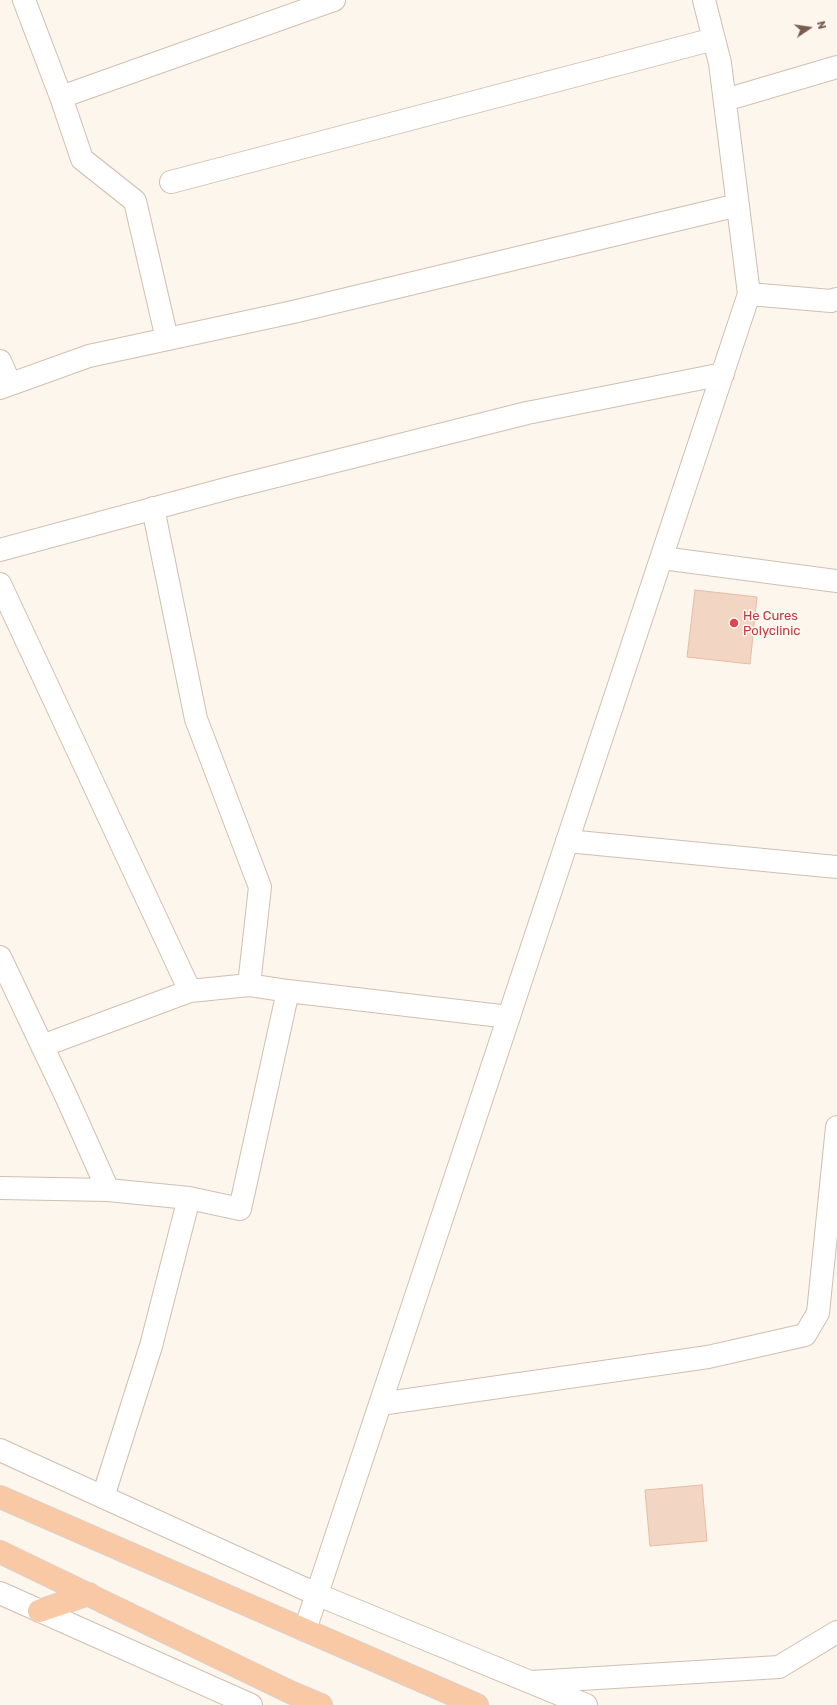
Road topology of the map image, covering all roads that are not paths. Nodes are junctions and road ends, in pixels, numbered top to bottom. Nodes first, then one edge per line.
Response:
1 (24, 0) edge
2 (334, 0) edge
3 (704, 0) edge
4 (714, 39) junction
5 (837, 67) edge
6 (61, 97) junction
7 (725, 100) junction
8 (171, 182) dead end
9 (738, 205) junction
10 (749, 294) junction
11 (837, 299) edge
12 (167, 339) junction
13 (0, 361) edge
14 (723, 374) junction
15 (5, 386) edge
16 (153, 508) junction
17 (0, 550) edge
18 (662, 558) junction
19 (837, 581) edge
20 (0, 584) edge
21 (567, 841) junction
22 (837, 867) edge
23 (0, 957) edge
24 (249, 985) junction
25 (190, 991) junction
26 (288, 991) junction
27 (509, 1017) junction
28 (42, 1046) junction
29 (837, 1126) edge
30 (0, 1188) edge
31 (108, 1190) junction
32 (189, 1198) junction
33 (380, 1404) junction
34 (0, 1450) edge
35 (0, 1497) edge
36 (103, 1497) junction
37 (0, 1552) edge
38 (0, 1593) edge
39 (89, 1594) junction
40 (316, 1594) junction
41 (39, 1611) junction
42 (304, 1630) junction
43 (837, 1632) edge
44 (532, 1682) junction
45 (251, 1705) edge
46 (320, 1705) edge
47 (477, 1705) edge
48 (586, 1705) edge

1 - 6 street
2 - 6 street
3 - 4 street
4 - 7 street
4 - 8 street
5 - 7 street
6 - 12 street
7 - 9 street
9 - 10 street
9 - 12 street
10 - 11 street
10 - 14 street
12 - 15 street
13 - 15 street
14 - 16 street
14 - 18 street
16 - 17 street
16 - 24 street
18 - 19 street
18 - 21 street
20 - 25 street
21 - 22 street
21 - 27 street
23 - 28 street
24 - 25 street
24 - 26 street
25 - 28 street
26 - 27 street
26 - 32 street
27 - 33 street
28 - 31 street
29 - 33 street
30 - 31 street
31 - 32 street
32 - 36 street
33 - 40 street
34 - 36 street
35 - 42 highway
36 - 40 street
37 - 39 highway
38 - 41 street
39 - 41 highway
39 - 46 highway
40 - 42 street
40 - 44 street
41 - 45 street
42 - 47 highway
43 - 44 street
44 - 48 street

